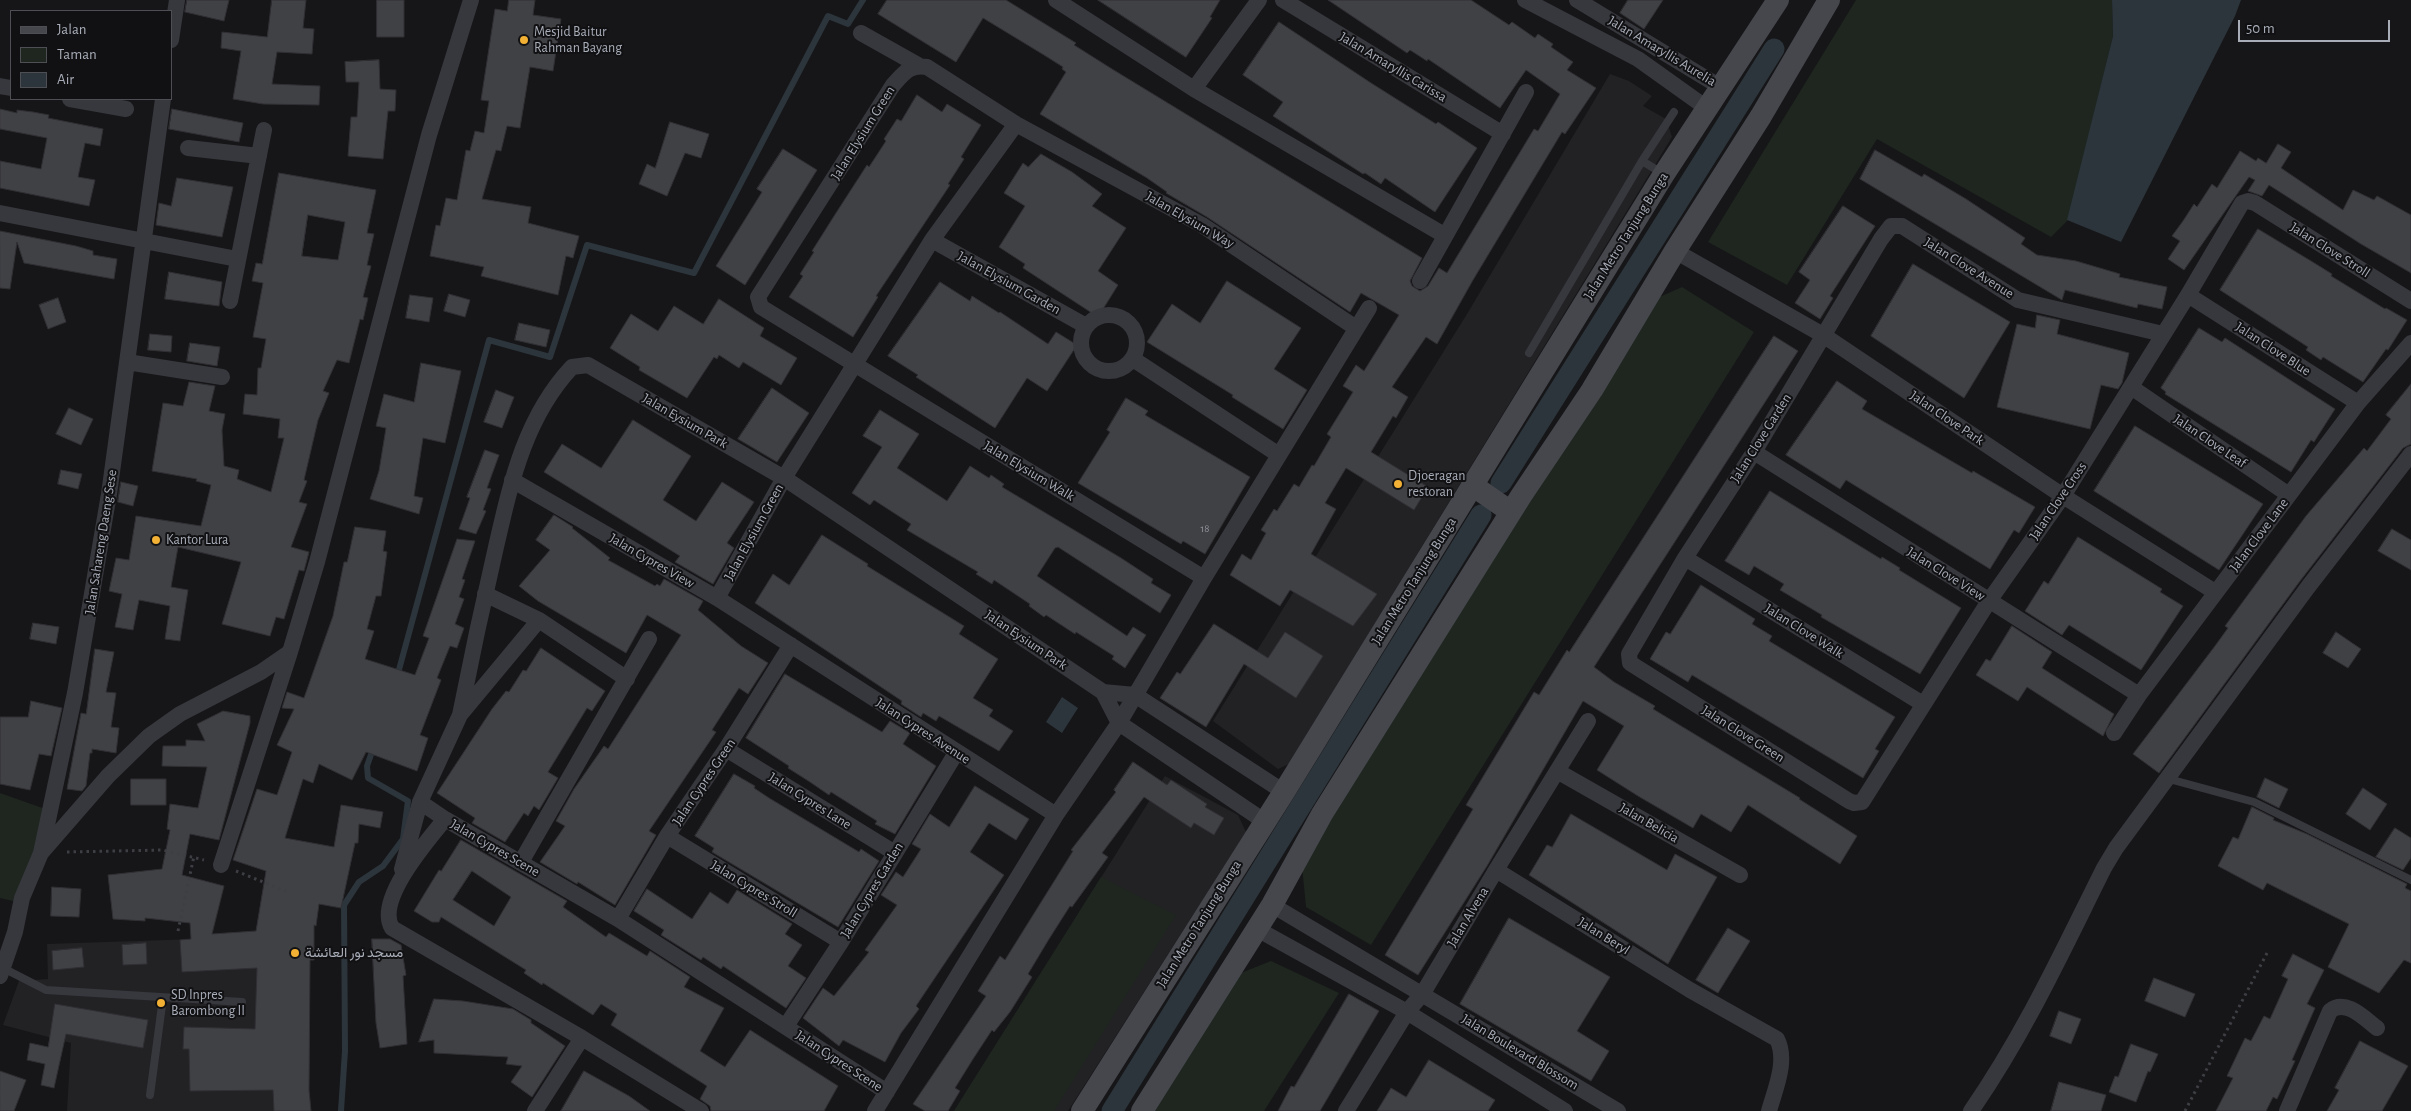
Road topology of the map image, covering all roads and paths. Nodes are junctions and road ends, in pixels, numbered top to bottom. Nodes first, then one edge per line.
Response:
1 (177, 0) edge
2 (471, 0) edge
3 (1056, 0) edge
4 (1259, 0) edge
5 (1282, 0) edge
6 (1525, 0) edge
7 (1778, 0) edge
8 (1829, 0) edge
9 (1583, 2) edge
10 (172, 33) edge
11 (861, 33) dead end
12 (1651, 44) junction
13 (1640, 61) junction
14 (918, 65) junction
15 (1722, 88) junction
16 (1194, 89) junction
17 (1526, 92) dead end
18 (76, 100) edge
19 (163, 100) edge
20 (126, 109) dead end
21 (1708, 109) junction
22 (1674, 112) dead end
23 (1016, 124) junction
24 (264, 130) dead end
25 (1504, 134) junction
26 (188, 148) dead end
27 (259, 156) junction
28 (1642, 161) junction
29 (1664, 174) junction
30 (2248, 201) joint
31 (0, 212) edge
32 (1895, 225) joint
33 (1444, 235) junction
34 (143, 240) junction
35 (932, 240) junction
36 (1675, 251) junction
37 (237, 259) junction
38 (1420, 280) dead end
39 (2188, 295) junction
40 (230, 301) dead end
41 (2411, 302) edge
42 (1369, 308) dead end
43 (1086, 326) junction
44 (1356, 328) junction
45 (2163, 334) junction
46 (1823, 335) junction
47 (2411, 343) edge
48 (1529, 353) dead end
49 (1133, 358) junction
50 (127, 362) junction
51 (854, 365) junction
52 (222, 377) dead end
53 (2131, 387) junction
54 (2358, 404) junction
55 (1754, 452) junction
56 (2411, 454) edge
57 (1280, 455) junction
58 (784, 478) junction
59 (512, 480) junction
60 (1472, 485) junction
61 (2289, 495) junction
62 (2063, 496) junction
63 (1511, 512) junction
64 (1685, 558) junction
65 (1204, 578) junction
66 (2215, 592) junction
67 (485, 594) junction
68 (717, 598) junction
69 (1989, 601) junction
70 (538, 620) junction
71 (649, 639) dead end
72 (791, 645) junction
73 (290, 652) junction
74 (1629, 654) joint
75 (627, 679) junction
76 (1103, 692) junction
77 (1135, 695) junction
78 (2139, 695) junction
79 (1923, 704) junction
80 (460, 715) junction
81 (1588, 721) dead end
82 (1119, 723) junction
83 (2114, 733) dead end
84 (726, 749) junction
85 (956, 753) junction
86 (1557, 771) junction
87 (2169, 779) junction
88 (1284, 792) junction
89 (1864, 800) joint
90 (420, 802) junction
91 (1056, 815) junction
92 (445, 819) junction
93 (1264, 821) junction
94 (667, 836) junction
95 (41, 853) junction
96 (894, 853) junction
97 (194, 856) junction
98 (521, 862) junction
99 (221, 865) junction
100 (1496, 870) junction
101 (1740, 875) dead end
102 (401, 876) junction
103 (2411, 880) edge
104 (288, 892) dead end
105 (1272, 904) junction
106 (618, 919) junction
107 (1257, 928) junction
108 (178, 931) dead end
109 (841, 942) junction
110 (2267, 953) dead end
111 (1, 972) edge
112 (1422, 993) junction
113 (163, 998) junction
114 (242, 1002) dead end
115 (1406, 1012) junction
116 (786, 1026) junction
117 (2377, 1028) dead end
118 (582, 1038) junction
119 (887, 1092) junction
120 (1587, 1093) junction
121 (150, 1095) dead end
122 (535, 1111) edge
123 (701, 1111) edge
124 (875, 1111) edge
125 (1082, 1111) edge
126 (1142, 1111) edge
127 (1346, 1111) edge
128 (1565, 1111) edge
129 (1570, 1111) edge
130 (1618, 1111) edge
131 (1769, 1111) edge
132 (1971, 1111) edge
133 (2185, 1111) edge
134 (2287, 1111) edge

1 - 10 street
2 - 73 street
3 - 16 street
4 - 16 street
5 - 25 street, Jalan Amaryllis Carissa
6 - 13 street, Jalan Amaryllis Aurelia
7 - 15 main road, Jalan Metro Tanjung Bunga
8 - 36 main road
9 - 12 street, Jalan Amaryllis Aurelia
11 - 14 street
12 - 13 street
12 - 15 street, Jalan Amaryllis Aurelia
13 - 21 street, Jalan Amaryllis Aurelia
14 - 23 street
14 - 51 street, Jalan Elysium Green
15 - 21 main road, Jalan Metro Tanjung Bunga
16 - 33 street
17 - 25 street
18 - 20 street
19 - 34 street, Jalan Sahareng Daeng Sese
21 - 29 main road, Jalan Metro Tanjung Bunga
22 - 28 lane
23 - 35 street, Jalan Elysium Green
23 - 44 street, Jalan Elysium Way
24 - 27 street
25 - 33 street
26 - 27 street
27 - 37 street
28 - 29 lane
28 - 48 lane
29 - 60 main road, Jalan Metro Tanjung Bunga
30 - 39 street, Jalan Clove Cross
30 - 41 street, Jalan Clove Stroll
31 - 34 street
32 - 45 street, Jalan Clove Avenue
32 - 46 street, Jalan Clove Garden
33 - 38 street
34 - 37 street
34 - 50 street, Jalan Sahareng Daeng Sese
35 - 43 street, Jalan Elysium Garden
35 - 51 street, Jalan Elysium Green
36 - 46 street, Jalan Clove Park
36 - 63 main road
37 - 40 street
39 - 45 street, Jalan Clove Cross
39 - 54 street, Jalan Clove Blue
42 - 44 street, Jalan Cypres Scene
43 - 49 street
43 - 49 street
44 - 57 street, Jalan Cypres Scene
45 - 53 street, Jalan Clove Cross
46 - 55 street, Jalan Clove Garden
46 - 62 street, Jalan Clove Park
47 - 54 street, Jalan Clove Lane
49 - 57 street
50 - 52 street
50 - 95 street, Jalan Sahareng Daeng Sese
51 - 58 street, Jalan Elysium Green
51 - 65 street, Jalan Elysium Walk
53 - 61 street, Jalan Clove Leaf
53 - 62 street, Jalan Clove Cross
54 - 61 street, Jalan Clove Lane
55 - 64 street, Jalan Clove Garden
55 - 69 street, Jalan Clove View
56 - 87 street
57 - 65 street, Jalan Cypres Scene
58 - 59 street, Jalan Eysium Park
58 - 68 street, Jalan Elysium Green
58 - 76 street, Jalan Eysium Park
59 - 67 street, Jalan Eysium Park
59 - 68 street, Jalan Cypres View
60 - 63 main road
60 - 88 main road, Jalan Metro Tanjung Bunga
61 - 66 street, Jalan Clove Lane
62 - 66 street, Jalan Clove Park
62 - 69 street, Jalan Clove Cross
63 - 105 main road
64 - 74 street, Jalan Clove Garden
64 - 79 street, Jalan Clove Walk
65 - 77 street, Jalan Cypres Scene
66 - 78 street, Jalan Clove Lane
67 - 70 street
67 - 80 street, Jalan Eysium Park
68 - 72 street, Jalan Cypres View
69 - 78 street, Jalan Clove View
69 - 79 street, Jalan Clove Cross
70 - 75 street
70 - 80 street
71 - 75 street
72 - 84 street, Jalan Cypres Green
72 - 85 street, Jalan Cypres Avenue
73 - 95 street
73 - 99 street
74 - 89 street, Jalan Clove Green
75 - 98 street
76 - 77 street
76 - 82 street
77 - 82 street, Jalan Cypres Scene
77 - 88 street
78 - 83 street, Jalan Clove Lane
79 - 89 street, Jalan Clove Cross
80 - 90 street
81 - 86 street, Jalan Alvena
82 - 91 street, Jalan Cypres Scene
82 - 93 street
84 - 94 street, Jalan Cypres Green
84 - 96 street, Jalan Cypres Lane
85 - 91 street, Jalan Cypres Avenue
85 - 96 street, Jalan Cypres Garden
86 - 100 street, Jalan Alvena
86 - 101 street, Jalan Belicia
87 - 103 lane
87 - 132 street
88 - 93 main road, Jalan Metro Tanjung Bunga
90 - 92 street, Jalan Cypres Scene
90 - 102 street
91 - 119 street, Jalan Cypres Scene
92 - 98 street, Jalan Cypres Scene
92 - 102 street
93 - 125 main road, Jalan Metro Tanjung Bunga
94 - 106 street, Jalan Cypres Green
94 - 109 street, Jalan Cypres Stroll
95 - 97 path
95 - 111 street, Jalan Sahareng Daeng Sese
96 - 109 street, Jalan Cypres Garden
97 - 99 path
97 - 108 path
98 - 106 street, Jalan Cypres Scene
99 - 104 path
100 - 112 street, Jalan Alvena
100 - 131 street, Jalan Beryl
102 - 118 street
105 - 107 main road
105 - 112 street, Jalan Boulevard Blossom
106 - 116 street, Jalan Cypres Scene
107 - 115 street, Jalan Boulevard Blossom
107 - 126 main road
109 - 116 street, Jalan Cypres Garden
110 - 133 path
111 - 113 lane
112 - 115 street, Jalan Alvena
112 - 120 street, Jalan Boulevard Blossom
113 - 114 lane
113 - 121 lane
115 - 127 street, Jalan Alvena
115 - 128 street, Jalan Boulevard Blossom
116 - 119 street, Jalan Cypres Scene
117 - 134 street
118 - 122 street
118 - 123 street
119 - 124 street
120 - 129 street
120 - 130 street, Jalan Boulevard Blossom

